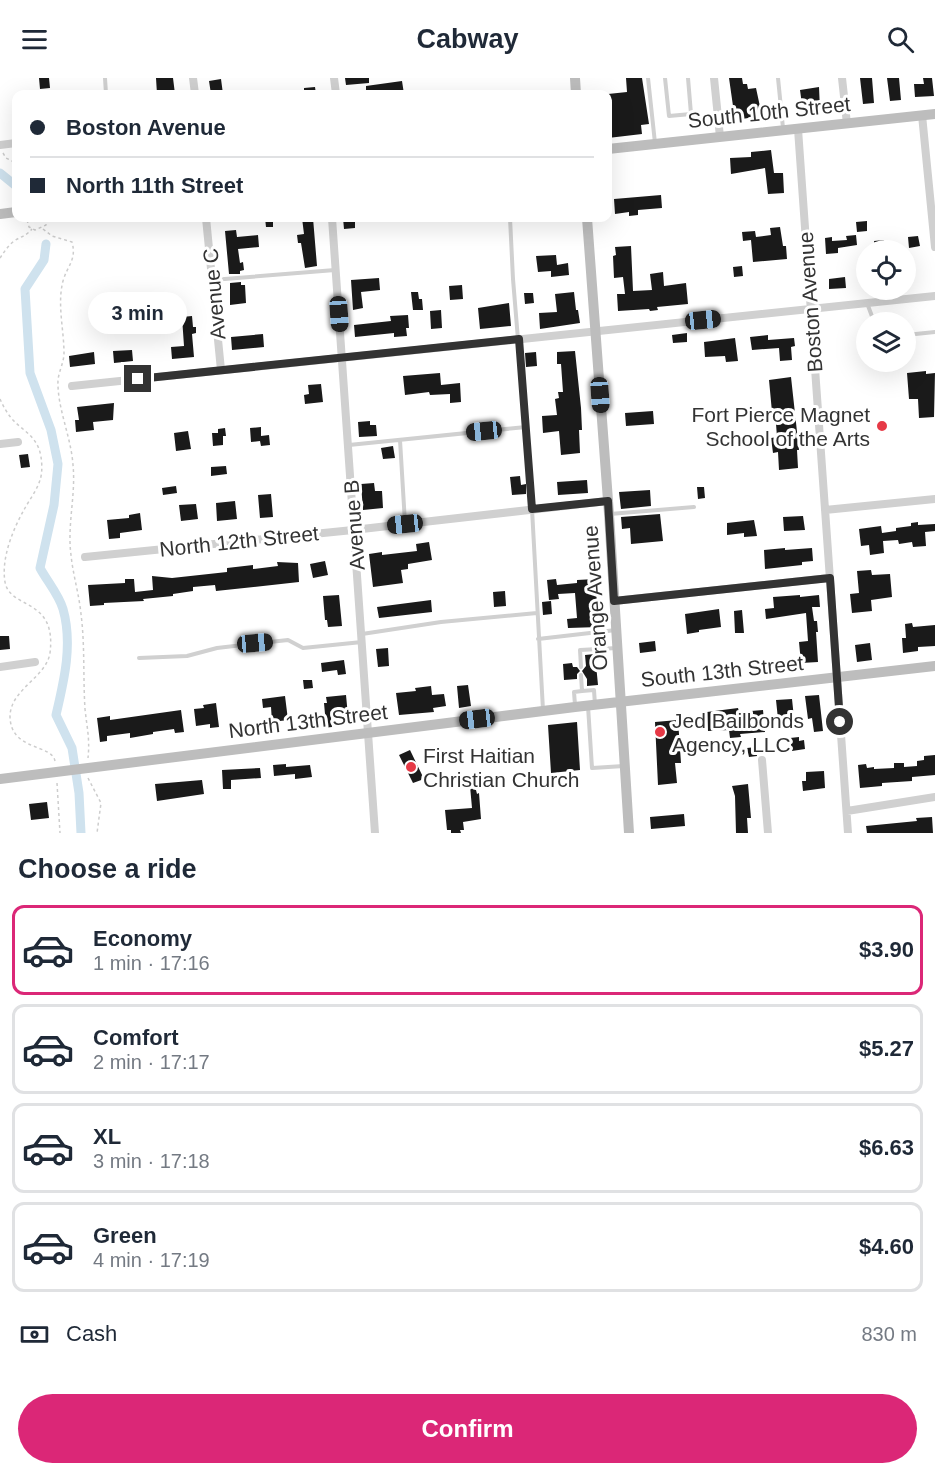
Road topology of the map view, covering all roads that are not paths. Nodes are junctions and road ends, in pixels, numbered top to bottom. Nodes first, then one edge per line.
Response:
1 (648, 78) edge
2 (665, 78) edge
3 (688, 78) edge
4 (714, 78) edge
5 (778, 78) edge
6 (842, 78) edge
7 (935, 114) edge
8 (922, 116) junction
9 (847, 124) junction
10 (798, 129) junction
11 (783, 131) junction
12 (720, 137) junction
13 (655, 144) junction
14 (612, 149) edge
15 (932, 187) edge
16 (206, 222) edge
17 (332, 222) edge
18 (510, 222) edge
19 (586, 222) edge
20 (935, 247) edge
21 (336, 270) junction
22 (212, 280) junction
23 (935, 296) edge
24 (866, 302) junction
25 (811, 309) junction
26 (870, 312) edge
27 (595, 331) junction
28 (935, 332) edge
29 (916, 334) edge
30 (519, 339) junction
31 (342, 358) junction
32 (221, 370) junction
33 (72, 386) dead end
34 (526, 427) junction
35 (400, 440) junction
36 (18, 442) dead end
37 (0, 444) edge
38 (348, 445) junction
39 (935, 499) edge
40 (608, 501) junction
41 (694, 507) dead end
42 (532, 509) junction
43 (825, 510) junction
44 (609, 514) junction
45 (405, 524) junction
46 (354, 530) junction
47 (85, 557) dead end
48 (830, 578) junction
49 (614, 601) junction
50 (537, 613) junction
51 (616, 630) junction
52 (363, 638) junction
53 (538, 639) junction
54 (618, 648) junction
55 (139, 658) dead end
56 (35, 662) dead end
57 (935, 666) edge
58 (0, 667) edge
59 (581, 667) dead end
60 (581, 675) dead end
61 (837, 677) junction
62 (582, 691) junction
63 (621, 702) junction
64 (591, 705) junction
65 (575, 707) junction
66 (543, 711) junction
67 (367, 732) junction
68 (762, 760) dead end
69 (625, 766) junction
70 (0, 779) edge
71 (935, 797) edge
72 (847, 811) junction
73 (375, 833) edge
74 (624, 833) edge
75 (629, 833) edge
76 (768, 833) edge
77 (848, 833) edge

1 - 13 lane
2 - 3 lane
4 - 12 street
5 - 11 lane
6 - 9 street
7 - 8 street, South 10th Street
8 - 9 street, South 10th Street
8 - 15 street
9 - 10 street, South 10th Street
10 - 11 street, South 10th Street
10 - 25 street, Boston Avenue
11 - 12 street, South 10th Street
12 - 13 street, South 10th Street
13 - 14 street, South 10th Street
15 - 20 street
16 - 22 street, Avenue C
17 - 21 street, Avenue B
18 - 30 lane
19 - 27 street, Orange Avenue
21 - 22 lane
21 - 31 street, Avenue B
22 - 32 street, Avenue C
23 - 24 street
24 - 25 street
24 - 26 lane
25 - 27 street
25 - 43 street, Boston Avenue
27 - 30 street
27 - 40 street, Orange Avenue
28 - 29 lane
30 - 31 street
30 - 34 lane
31 - 32 street
31 - 38 street, Avenue B
32 - 33 street
34 - 35 lane
34 - 42 lane
35 - 38 lane
35 - 45 lane
36 - 37 street
38 - 46 street, Avenue B
39 - 43 street
40 - 42 street, North 12th Street
40 - 44 street, Orange Avenue
41 - 44 lane
42 - 45 street, North 12th Street
42 - 50 lane
43 - 48 street, Boston Avenue
44 - 49 street, Orange Avenue
45 - 46 street, North 12th Street
46 - 47 street, North 12th Street
46 - 52 street, Avenue B
48 - 49 street
48 - 61 street, Boston Avenue
49 - 51 street, Orange Avenue
50 - 52 lane
50 - 53 lane
51 - 53 lane
51 - 54 street, Orange Avenue
52 - 55 lane
52 - 67 street, Avenue B
53 - 66 lane
54 - 59 lane
54 - 63 street, Orange Avenue
56 - 58 street
57 - 61 street, South 13th Street
60 - 62 lane
61 - 63 street, South 13th Street
61 - 72 street, Boston Avenue
62 - 64 lane
62 - 65 lane
63 - 64 street, North 13th Street
63 - 69 street, Orange Avenue
64 - 65 street, North 13th Street
64 - 69 lane
65 - 66 street, North 13th Street
66 - 67 street, North 13th Street
67 - 70 street, North 13th Street
67 - 73 street, Avenue B
68 - 76 street
69 - 75 street, Orange Avenue
71 - 72 street
72 - 77 street, Boston Avenue
74 - 75 street

